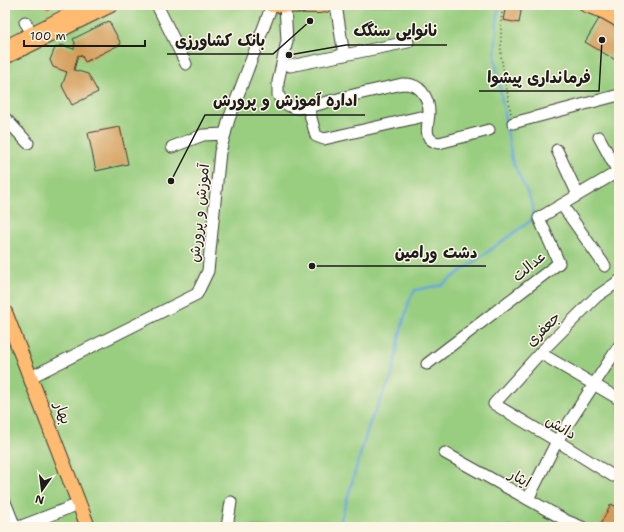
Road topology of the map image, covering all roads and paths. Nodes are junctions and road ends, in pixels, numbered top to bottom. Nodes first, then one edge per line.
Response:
1 (88, 5) edge
2 (157, 5) edge
3 (272, 5) edge
4 (285, 5) edge
5 (325, 5) edge
6 (336, 5) edge
7 (503, 5) edge
8 (586, 5) edge
9 (616, 5) edge
10 (619, 7) edge
11 (109, 10) edge
12 (619, 20) edge
13 (32, 34) junction
14 (408, 42) dead end
15 (5, 47) edge
16 (344, 55) junction
17 (5, 58) edge
18 (186, 64) dead end
19 (290, 66) dead end
20 (619, 95) edge
21 (308, 107) junction
22 (420, 117) dead end
23 (5, 118) edge
24 (513, 123) joint
25 (489, 130) dead end
26 (225, 134) junction
27 (599, 137) dead end
28 (28, 143) dead end
29 (172, 147) dead end
30 (557, 150) dead end
31 (618, 172) edge
32 (578, 195) junction
33 (562, 205) junction
34 (605, 266) dead end
35 (619, 281) edge
36 (5, 312) edge
37 (619, 346) edge
38 (540, 353) junction
39 (427, 364) dead end
40 (31, 377) junction
41 (593, 384) junction
42 (619, 399) edge
43 (494, 404) joint
44 (557, 441) junction
45 (445, 453) dead end
46 (613, 476) dead end
47 (528, 499) junction
48 (5, 502) edge
49 (231, 502) dead end
50 (79, 504) junction
51 (15, 527) edge
52 (19, 527) edge
53 (88, 527) edge
54 (227, 527) edge
55 (582, 527) edge

1 - 13 main road
2 - 18 street
3 - 4 main road
3 - 26 street, آموزش و پرورش
4 - 5 main road
4 - 21 street
6 - 16 street
7 - 24 path
8 - 12 main road
9 - 10 main road
11 - 13 main road
13 - 15 main road
13 - 17 main road
14 - 16 street
16 - 19 street
20 - 24 street
21 - 22 street
21 - 25 street
23 - 28 street
26 - 29 street
26 - 40 street, آموزش و پرورش
27 - 31 street
30 - 32 street
31 - 32 street, عدالت
32 - 33 street, عدالت
33 - 34 street
33 - 39 street, عدالت
35 - 38 street, جعفری
36 - 40 main road, بهار
37 - 41 street
38 - 41 street
38 - 43 street, جعفری
40 - 50 main road, بهار
41 - 42 street
41 - 44 street
43 - 44 street, دانش
44 - 46 street, دانش
44 - 47 street
45 - 47 street, ایثار
47 - 55 street, ایثار
48 - 51 street
49 - 54 street
50 - 52 street
50 - 53 main road, بهار

